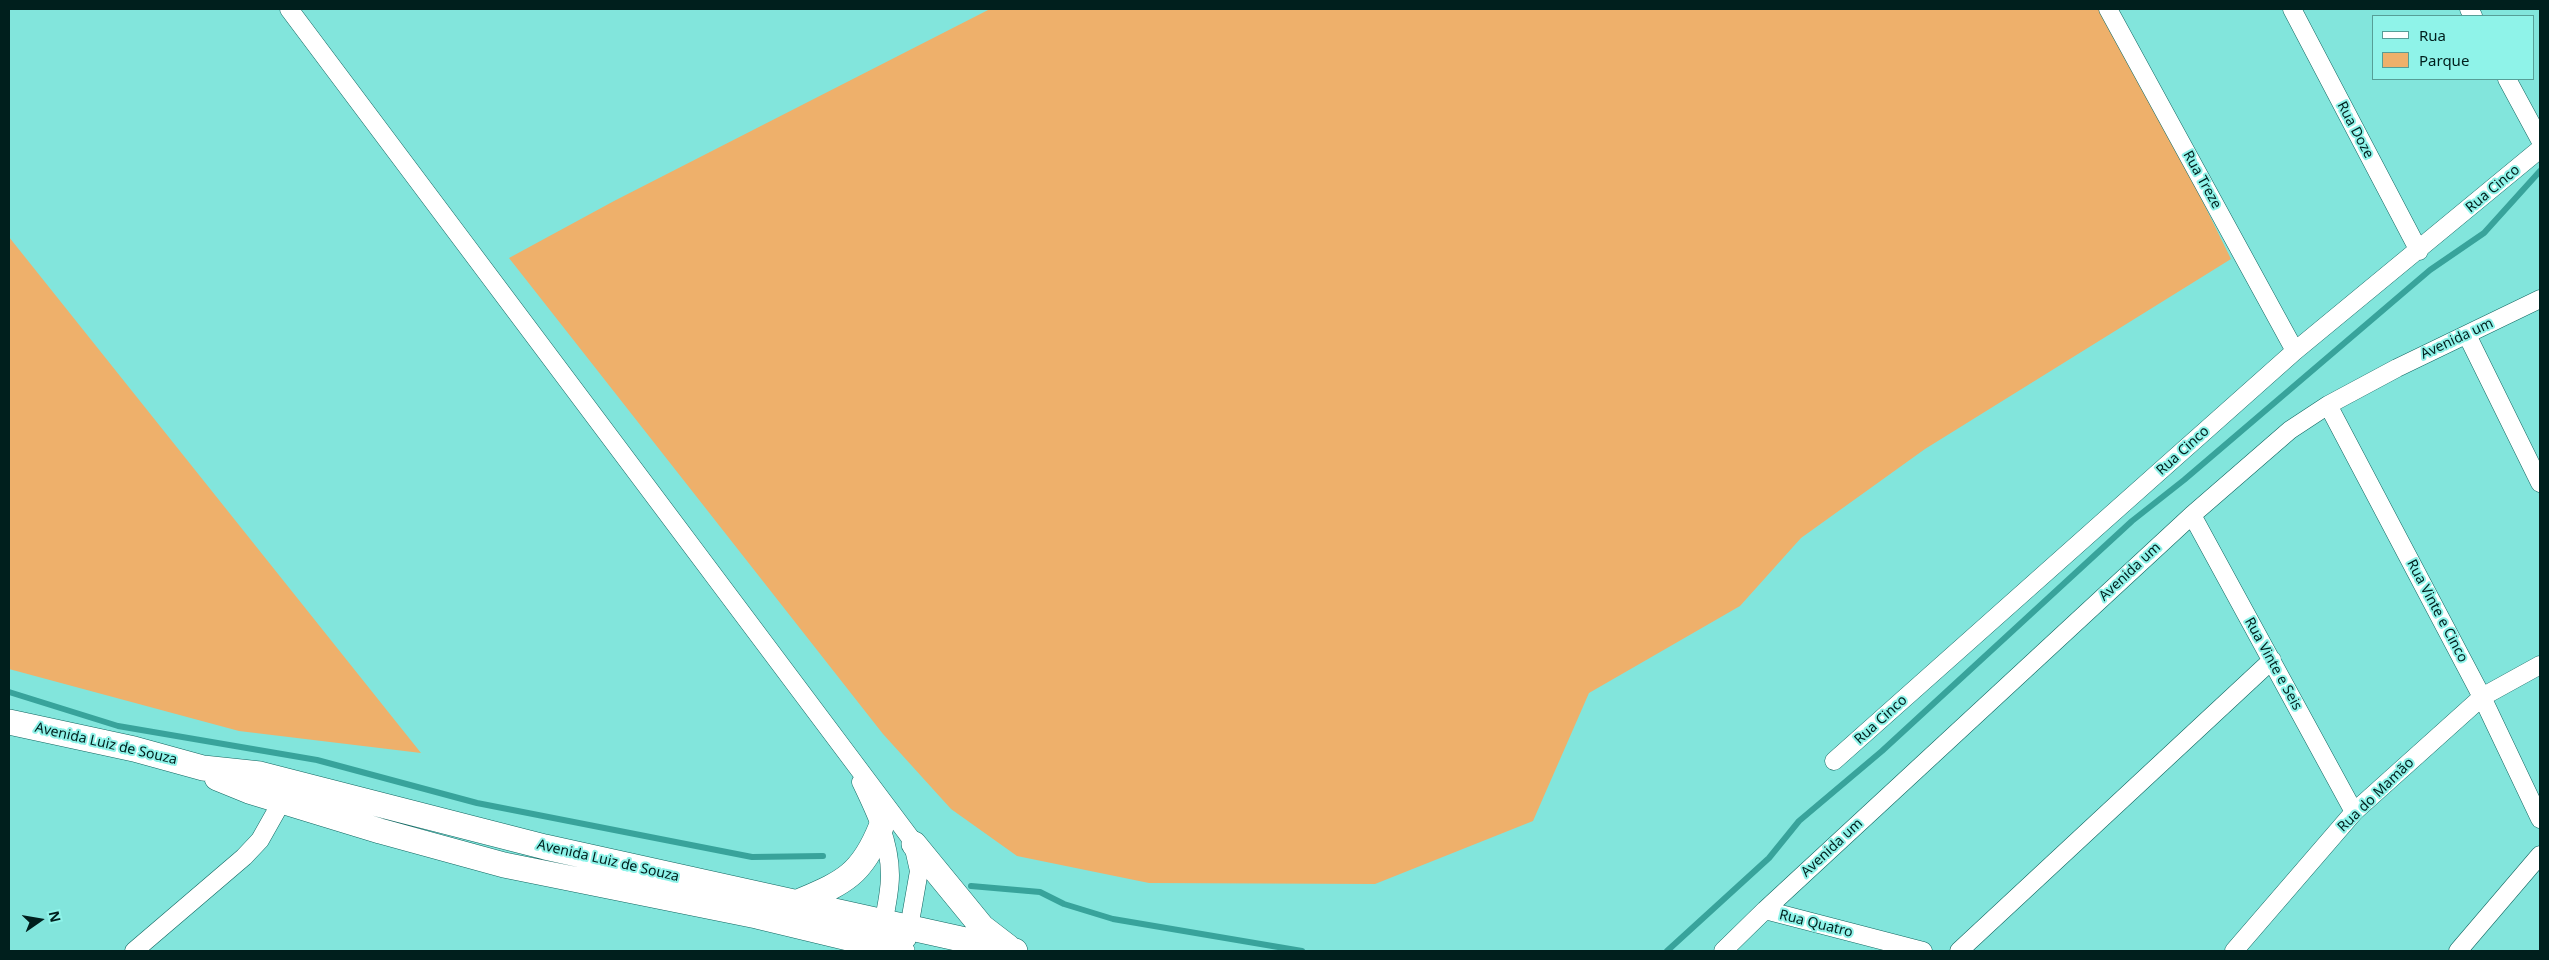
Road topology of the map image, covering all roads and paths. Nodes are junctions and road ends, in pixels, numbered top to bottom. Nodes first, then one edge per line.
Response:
1 (289, 9) edge
2 (2108, 9) edge
3 (2292, 9) edge
4 (2508, 80) edge
5 (2540, 140) edge
6 (2540, 149) edge
7 (2419, 251) junction
8 (2540, 299) edge
9 (2467, 335) junction
10 (2295, 351) junction
11 (2328, 405) junction
12 (2540, 483) edge
13 (2192, 515) junction
14 (2272, 660) junction
15 (2540, 665) edge
16 (2482, 697) junction
17 (9, 722) edge
18 (846, 750) junction
19 (1834, 761) dead end
20 (203, 768) junction
21 (282, 801) junction
22 (2354, 812) junction
23 (2540, 819) edge
24 (881, 827) junction
25 (914, 844) junction
26 (2540, 855) edge
27 (796, 903) junction
28 (1765, 910) junction
29 (895, 940) edge
30 (134, 951) edge
31 (1015, 951) edge
32 (1723, 951) edge
33 (1923, 951) edge
34 (1959, 951) edge
35 (2234, 951) edge
36 (2458, 951) edge

1 - 18 street
2 - 10 street, Rua Treze
3 - 7 street, Rua Doze
4 - 5 street
6 - 7 street, Rua Cinco
7 - 10 street, Rua Cinco
8 - 9 street, Avenida um
9 - 11 street, Avenida um
9 - 12 street
10 - 19 street, Rua Cinco
11 - 13 street, Avenida um
11 - 16 street, Rua Vinte e Cinco
13 - 14 street, Rua Vinte e Seis
13 - 28 street, Avenida um
14 - 22 street, Rua Vinte e Seis
14 - 34 street
15 - 16 street, Rua do Mamão
16 - 22 street, Rua do Mamão
16 - 23 street, Rua Vinte e Cinco
17 - 20 main road, Avenida Luiz de Souza
18 - 24 street
18 - 25 street
20 - 21 main road, Avenida Luiz de Souza
20 - 27 main road, Avenida Luiz de Souza
21 - 29 main road, Avenida Luiz de Souza
21 - 30 street
22 - 35 street, Rua do Mamão
24 - 27 main road
24 - 29 street
25 - 29 street
25 - 31 main road
26 - 36 street
27 - 29 main road, Avenida Luiz de Souza
28 - 32 street, Rua Quatro
28 - 33 street, Rua Quatro
29 - 31 main road, Avenida Luiz de Souza

